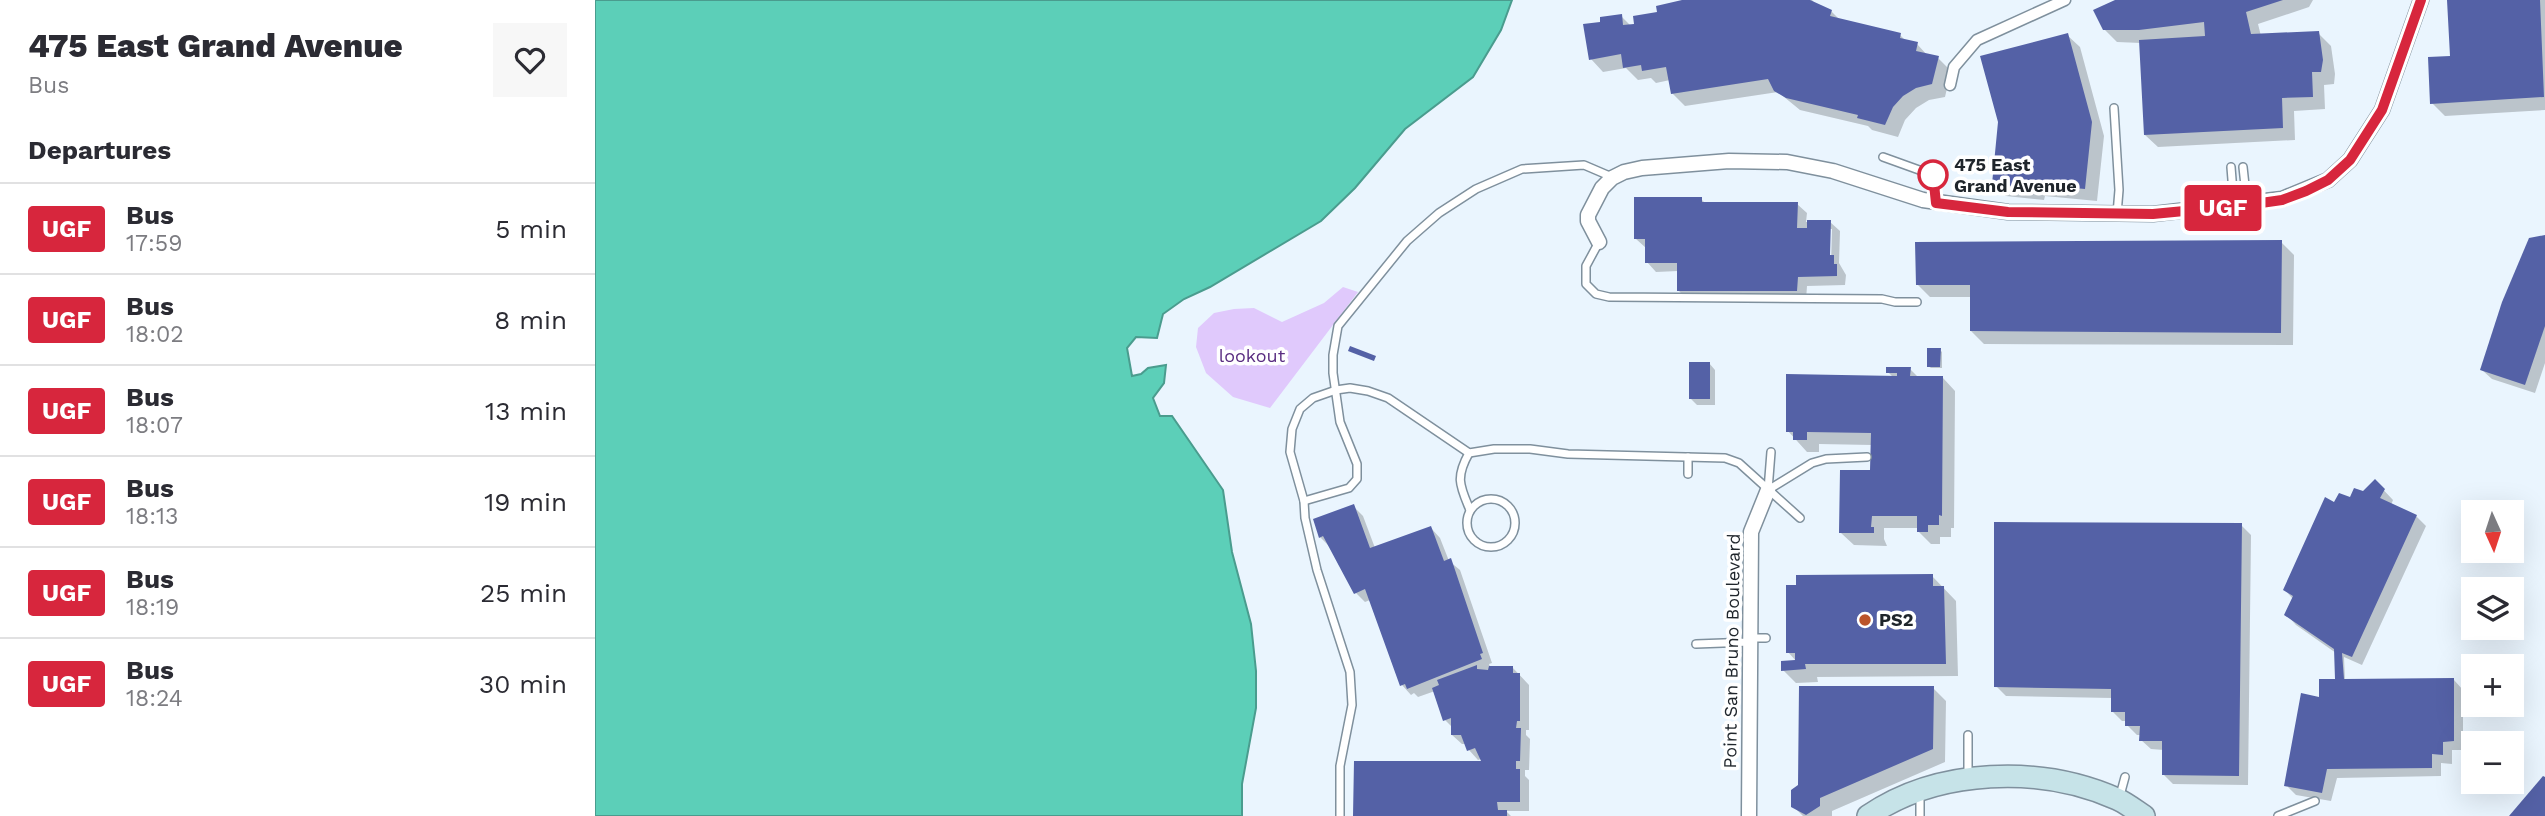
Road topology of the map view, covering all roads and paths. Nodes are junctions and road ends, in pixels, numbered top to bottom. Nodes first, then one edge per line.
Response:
1 (2065, 0) edge
2 (2418, 1) edge
3 (1950, 85) dead end
4 (2114, 108) dead end
5 (1883, 157) dead end
6 (2231, 167) dead end
7 (2243, 167) dead end
8 (1612, 178) junction
9 (1936, 203) junction
10 (2240, 206) junction
11 (2117, 214) junction
12 (1599, 242) joint
13 (1917, 302) dead end
14 (1335, 390) junction
15 (1771, 452) dead end
16 (1469, 453) junction
17 (1688, 457) junction
18 (1867, 457) dead end
19 (1688, 474) dead end
20 (1768, 490) junction
21 (1304, 501) junction
22 (1470, 510) junction
23 (1800, 518) dead end
24 (1766, 638) dead end
25 (1750, 640) junction
26 (1696, 643) dead end
27 (1968, 735) dead end
28 (2125, 777) dead end
29 (1968, 779) junction
30 (1920, 790) junction
31 (2119, 800) junction
32 (2315, 801) dead end
33 (1879, 812) edge
34 (1340, 816) edge
35 (1749, 816) edge
36 (1920, 816) edge
37 (2144, 816) edge
38 (2278, 816) edge

1 - 3 street
2 - 10 street
4 - 11 lane
5 - 9 lane
6 - 10 lane
7 - 10 lane
8 - 9 street
8 - 12 street
8 - 14 lane
9 - 11 street
10 - 11 street
12 - 13 lane
14 - 16 lane
14 - 21 lane
14 - 21 lane
15 - 20 lane
16 - 17 lane
16 - 22 lane
17 - 19 lane
17 - 20 lane
18 - 20 lane
20 - 23 lane
20 - 25 street, Point San Bruno Boulevard
21 - 34 lane
22 - 22 lane
24 - 25 lane
25 - 26 lane
25 - 35 street, Point San Bruno Boulevard
27 - 29 lane
28 - 31 lane
29 - 30 main road
29 - 31 main road
30 - 33 main road
30 - 36 lane
31 - 37 main road
32 - 38 lane

